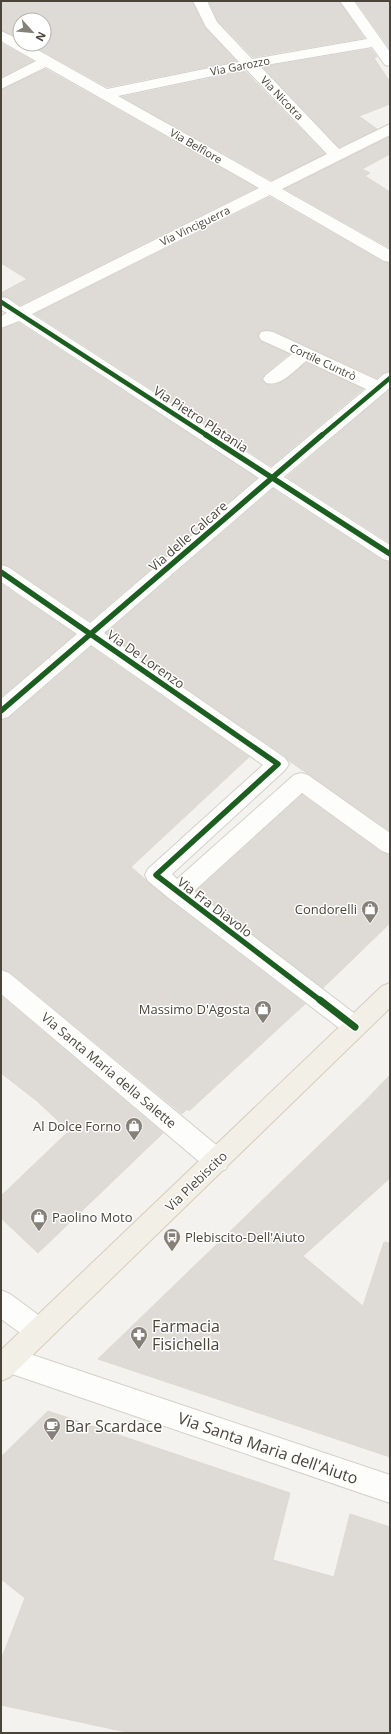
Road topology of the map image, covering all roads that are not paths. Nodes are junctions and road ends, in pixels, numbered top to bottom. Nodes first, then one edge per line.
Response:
1 (200, 1) edge
2 (346, 1) edge
3 (1, 35) edge
4 (376, 42) junction
5 (46, 61) junction
6 (390, 62) edge
7 (249, 64) junction
8 (1, 85) edge
9 (105, 94) junction
10 (390, 129) edge
11 (337, 156) junction
12 (270, 189) junction
13 (390, 257) edge
14 (1, 302) edge
15 (19, 314) junction
16 (1, 323) edge
17 (267, 336) dead end
18 (304, 353) junction
19 (272, 379) dead end
20 (385, 383) edge
21 (272, 478) junction
22 (390, 554) edge
23 (1, 572) edge
24 (90, 634) junction
25 (1, 711) edge
26 (278, 764) joint
27 (390, 845) edge
28 (178, 892) junction
29 (1, 980) edge
30 (390, 992) edge
31 (355, 1027) junction
32 (217, 1161) junction
33 (1, 1303) edge
34 (39, 1331) junction
35 (5, 1364) edge
36 (390, 1490) edge

1 - 7 street, Via Nicotra
2 - 4 street
3 - 5 street, Via Belfiore
4 - 6 street
4 - 7 street, Via Garozzo
5 - 8 street
5 - 9 street, Via Belfiore
7 - 9 street, Via Garozzo
7 - 11 street, Via Nicotra
9 - 12 street, Via Belfiore
10 - 11 street, Via Vinciguerra
11 - 12 street, Via Vinciguerra
12 - 13 street, Via Belfiore
12 - 15 street, Via Vinciguerra
14 - 15 street, Via Pietro Platania
15 - 16 street, Via Vinciguerra
15 - 21 street, Via Pietro Platania
17 - 18 street, Cortile Cuntrò
18 - 19 street
18 - 20 street, Cortile Cuntrò
20 - 21 street, Via delle Calcare
21 - 22 street, Via Pietro Platania
21 - 24 street, Via delle Calcare
23 - 24 street, Via De Lorenzo
24 - 25 street, Via delle Calcare
24 - 26 street, Via De Lorenzo
26 - 28 street, Via Fra Diavolo
27 - 28 street
28 - 31 street, Via Fra Diavolo
29 - 32 street, Via Santa Maria della Salette
30 - 31 main road, Via Plebiscito
31 - 32 main road, Via Plebiscito
32 - 34 main road, Via Plebiscito
33 - 34 street
34 - 35 main road, Via Plebiscito
35 - 36 street, Via Santa Maria dell'Aiuto

